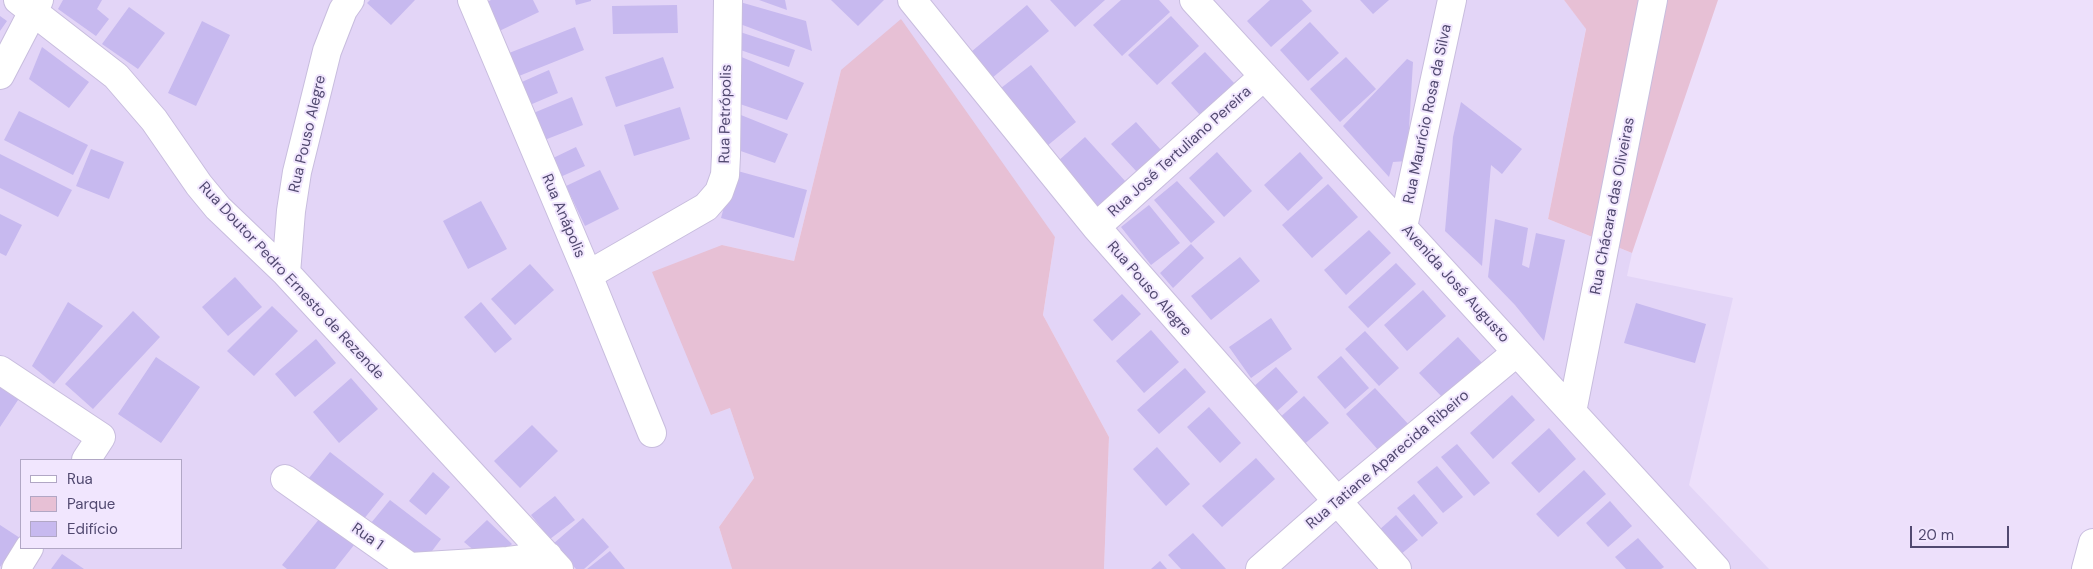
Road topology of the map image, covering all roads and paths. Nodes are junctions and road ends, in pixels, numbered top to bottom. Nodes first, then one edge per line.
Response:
1 (350, 0) edge
2 (472, 0) edge
3 (728, 0) edge
4 (912, 0) edge
5 (1194, 0) edge
6 (1452, 0) edge
7 (1653, 0) edge
8 (30, 4) edge
9 (0, 75) edge
10 (1264, 76) junction
11 (1096, 227) junction
12 (1403, 227) junction
13 (286, 273) junction
14 (588, 275) junction
15 (1517, 352) junction
16 (0, 370) edge
17 (1572, 412) junction
18 (652, 433) dead end
19 (87, 459) edge
20 (285, 479) dead end
21 (1336, 502) junction
22 (2093, 543) edge
23 (28, 549) edge
24 (554, 562) edge
25 (408, 568) edge
26 (16, 569) edge
27 (1260, 569) edge
28 (1396, 569) edge
29 (1716, 569) edge
30 (2086, 569) edge

1 - 13 street, Rua Pouso Alegre
2 - 14 street, Rua Anápolis
3 - 14 street, Rua Petrópolis
4 - 11 street, Rua Pouso Alegre
5 - 10 street, Avenida José Augusto
6 - 12 street, Rua Maurício Rosa da Silva
7 - 17 street, Rua Chácara das Oliveiras
8 - 9 street
8 - 13 street, Rua Doutor Pedro Ernesto de Rezende
10 - 11 street, Rua José Tertuliano Pereira
10 - 12 street, Avenida José Augusto
11 - 21 street, Rua Pouso Alegre
12 - 15 street, Avenida José Augusto
13 - 24 street, Rua Doutor Pedro Ernesto de Rezende
14 - 18 street, Rua Anápolis
15 - 17 street, Avenida José Augusto
15 - 21 street, Rua Tatiane Aparecida Ribeiro
16 - 19 street
17 - 29 street, Avenida José Augusto
20 - 25 street, Rua 1
21 - 27 street, Rua Tatiane Aparecida Ribeiro
21 - 28 street, Rua Pouso Alegre
22 - 30 street
23 - 26 street
24 - 25 street, Rua 1

